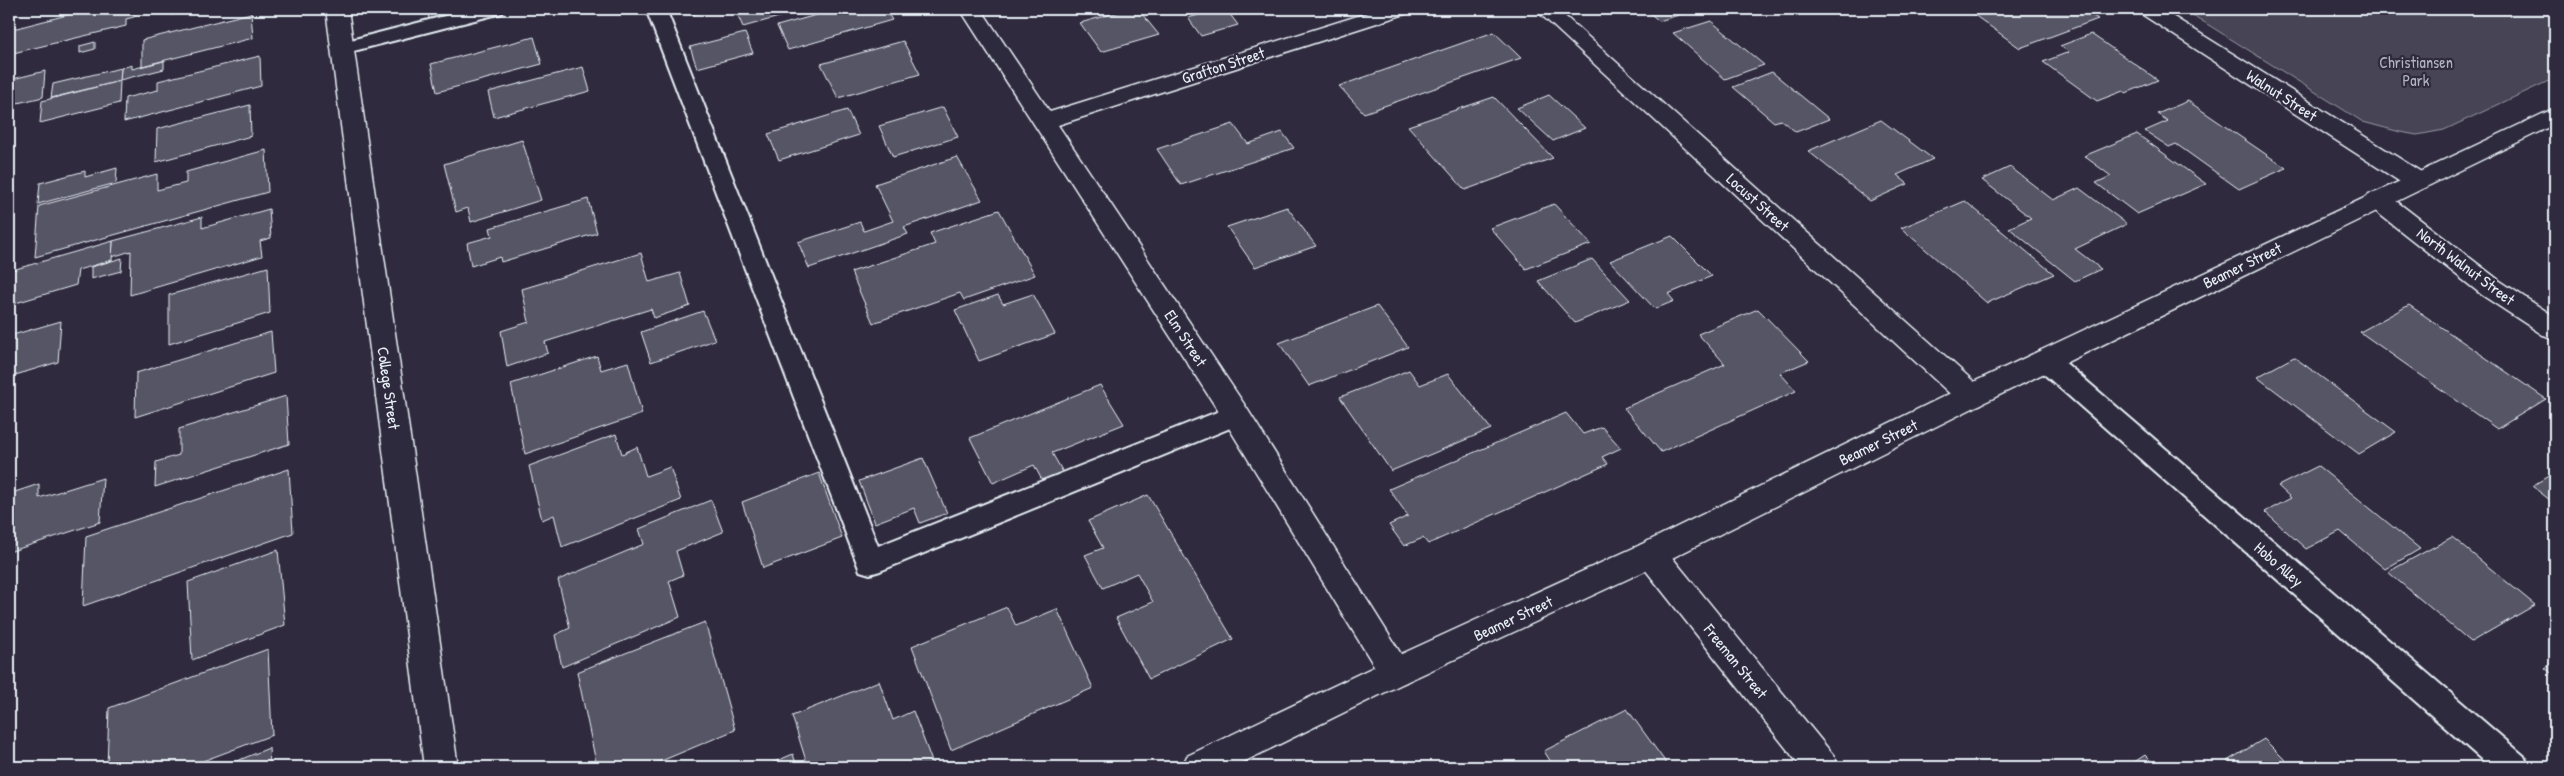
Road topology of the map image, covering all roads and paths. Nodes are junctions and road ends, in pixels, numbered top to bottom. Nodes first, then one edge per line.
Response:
1 (337, 9) edge
2 (496, 9) edge
3 (656, 9) edge
4 (971, 9) edge
5 (1402, 9) edge
6 (1545, 9) edge
7 (2147, 9) edge
8 (342, 48) junction
9 (2555, 115) edge
10 (1045, 121) junction
11 (2416, 181) junction
12 (2378, 200) junction
13 (2555, 330) edge
14 (2045, 360) junction
15 (1971, 396) junction
16 (1236, 415) junction
17 (1651, 554) junction
18 (1395, 672) junction
19 (441, 767) edge
20 (1199, 767) edge
21 (1822, 767) edge
22 (2513, 767) edge

1 - 8 street, College Street
2 - 8 lane
3 - 16 lane
4 - 10 street, Elm Street
5 - 10 street, Grafton Street
6 - 15 street, Locust Street
7 - 11 street, Walnut Street
8 - 19 street, College Street
9 - 11 street, Beamer Street
10 - 16 street, Elm Street
11 - 12 street, Beamer Street
12 - 13 street, North Walnut Street
12 - 14 street, Beamer Street
14 - 15 street, Beamer Street
14 - 22 lane, Hobo Alley
15 - 17 street, Beamer Street
16 - 18 street, Elm Street
17 - 18 street, Beamer Street
17 - 21 street, Freeman Street
18 - 20 street, Beamer Street

